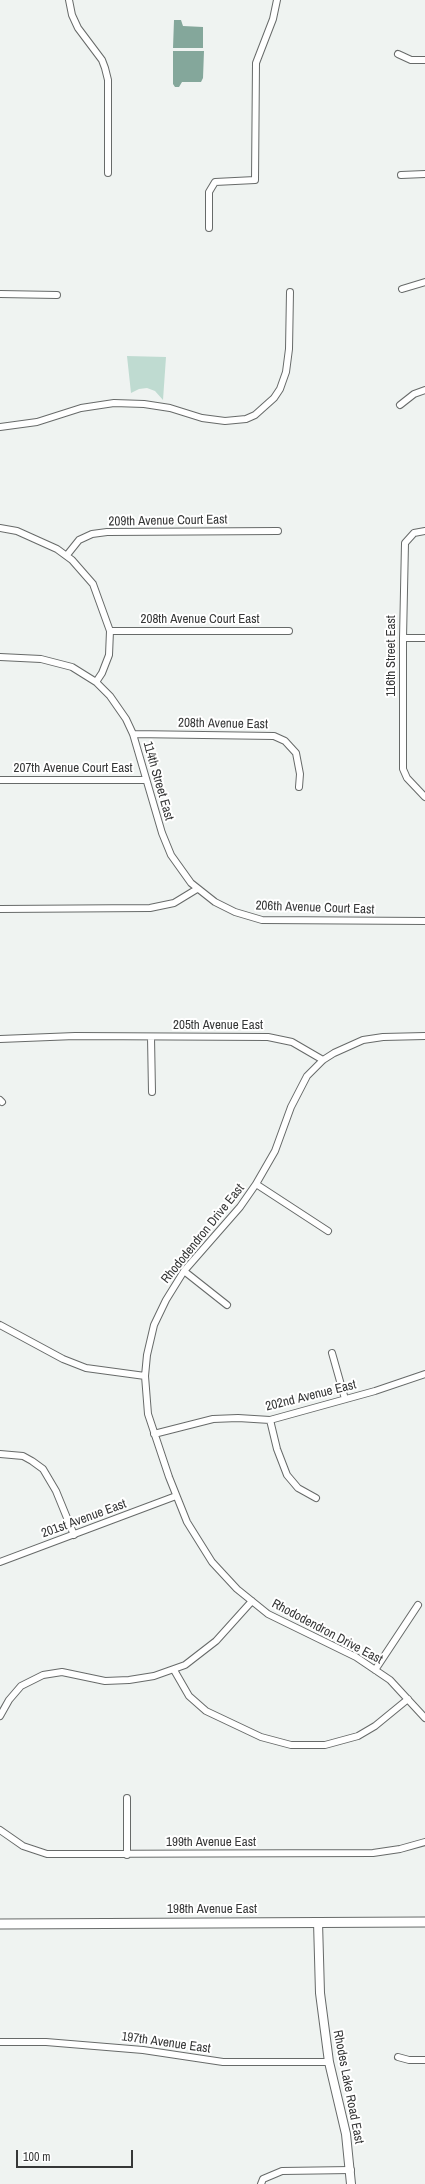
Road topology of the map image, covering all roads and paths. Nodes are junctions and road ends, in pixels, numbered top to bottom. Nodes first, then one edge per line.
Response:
1 (69, 0) edge
2 (277, 0) edge
3 (398, 54) dead end
4 (425, 60) edge
5 (108, 173) dead end
6 (425, 174) edge
7 (401, 175) dead end
8 (209, 228) dead end
9 (425, 282) edge
10 (402, 289) dead end
11 (290, 292) dead end
12 (0, 294) edge
13 (57, 295) dead end
14 (425, 390) edge
15 (400, 405) dead end
16 (0, 427) edge
17 (0, 528) edge
18 (278, 531) dead end
19 (425, 531) edge
20 (66, 555) junction
21 (110, 630) junction
22 (289, 631) dead end
23 (403, 638) junction
24 (425, 638) edge
25 (0, 657) edge
26 (96, 682) junction
27 (133, 734) junction
28 (0, 780) edge
29 (145, 780) junction
30 (300, 787) dead end
31 (425, 797) edge
32 (197, 888) junction
33 (0, 909) edge
34 (425, 921) edge
35 (425, 1036) edge
36 (152, 1037) junction
37 (0, 1039) edge
38 (323, 1060) junction
39 (152, 1092) dead end
40 (256, 1184) junction
41 (328, 1231) dead end
42 (184, 1271) junction
43 (227, 1305) dead end
44 (0, 1325) edge
45 (332, 1353) dead end
46 (425, 1374) edge
47 (145, 1376) junction
48 (345, 1399) junction
49 (270, 1420) junction
50 (154, 1434) junction
51 (0, 1454) edge
52 (176, 1496) junction
53 (316, 1498) dead end
54 (74, 1535) junction
55 (0, 1562) edge
56 (252, 1601) junction
57 (418, 1605) dead end
58 (174, 1670) junction
59 (375, 1670) junction
60 (408, 1699) junction
61 (2, 1708) edge
62 (0, 1716) edge
63 (425, 1718) edge
64 (127, 1798) dead end
65 (1, 1832) edge
66 (425, 1842) edge
67 (127, 1855) junction
68 (318, 1922) junction
69 (425, 1922) edge
70 (0, 1924) edge
71 (0, 2042) edge
72 (398, 2056) dead end
73 (425, 2060) edge
74 (329, 2062) junction
75 (351, 2170) junction
76 (261, 2184) edge
77 (351, 2184) edge

1 - 5 street
2 - 8 street
3 - 4 street
6 - 7 street
9 - 10 street
11 - 16 street
12 - 13 street
14 - 15 street
17 - 20 street
18 - 20 street, 209th Avenue Court East
19 - 23 street, 116th Street East
20 - 21 street
21 - 22 street, 208th Avenue Court East
21 - 26 street
23 - 24 street
23 - 31 street, 116th Street East
25 - 26 street
26 - 27 street, 114th Street East
27 - 29 street, 114th Street East
27 - 30 street, 208th Avenue East
28 - 29 street, 207th Avenue Court East
29 - 32 street, 114th Street East
32 - 33 street
32 - 34 street, 206th Avenue Court East
35 - 38 street
36 - 37 street, 205th Avenue East
36 - 38 street, 205th Avenue East
36 - 39 street
38 - 40 street, Rhododendron Drive East
40 - 41 street
40 - 42 street, Rhododendron Drive East
42 - 43 street
42 - 47 street, Rhododendron Drive East
44 - 47 street
45 - 48 street
46 - 48 street, 202nd Avenue East
47 - 50 street, Rhododendron Drive East
48 - 49 street, 202nd Avenue East
49 - 50 street, 202nd Avenue East
49 - 53 street
50 - 52 street, Rhododendron Drive East
51 - 54 street
52 - 54 street, 201st Avenue East
52 - 56 street, Rhododendron Drive East
54 - 55 street, 201st Avenue East
56 - 58 street
56 - 59 street, Rhododendron Drive East
57 - 59 street
58 - 60 street
58 - 61 street
59 - 60 street, Rhododendron Drive East
60 - 63 street, Rhododendron Drive East
61 - 62 street
64 - 67 street
65 - 67 street, 199th Avenue East
66 - 67 street, 199th Avenue East
68 - 69 main road, 198th Avenue East
68 - 70 main road, 198th Avenue East
68 - 74 street, Rhodes Lake Road East
71 - 74 street, 197th Avenue East
72 - 73 street
74 - 75 street, Rhodes Lake Road East
75 - 76 street
75 - 77 street, Rhodes Lake Road East

